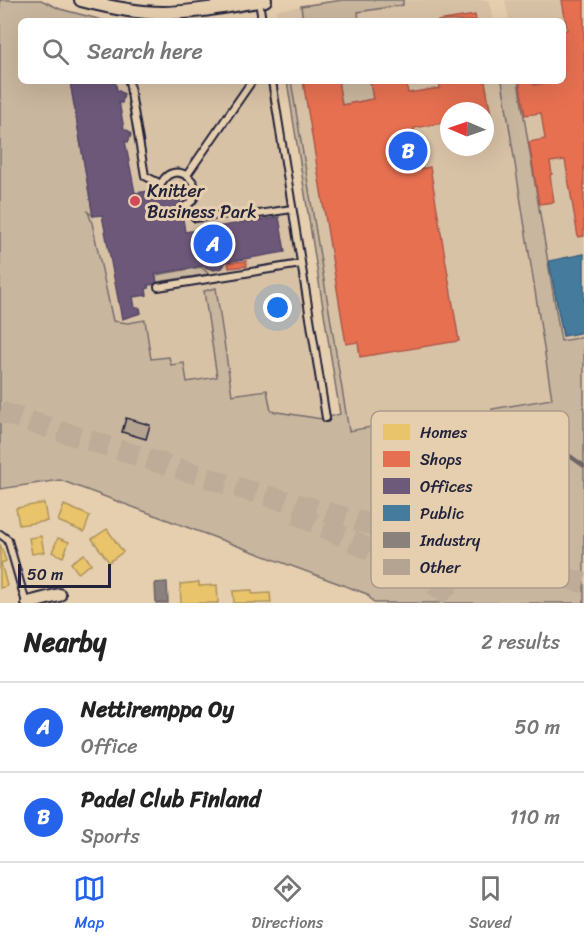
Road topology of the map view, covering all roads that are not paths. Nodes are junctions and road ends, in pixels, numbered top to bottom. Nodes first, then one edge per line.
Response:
1 (81, 0) edge
2 (262, 0) edge
3 (262, 18) edge
4 (130, 84) edge
5 (250, 84) edge
6 (272, 84) edge
7 (187, 175) junction
8 (292, 209) junction
9 (301, 264) junction
10 (158, 287) dead end
11 (326, 418) dead end
12 (0, 534) edge
13 (59, 594) dead end
14 (41, 601) edge
15 (27, 603) edge

1 - 2 street
2 - 3 lane
4 - 7 lane
5 - 7 lane
6 - 8 lane
7 - 8 lane
8 - 9 lane
9 - 10 lane
9 - 11 lane
12 - 15 lane
13 - 14 street
14 - 15 street

